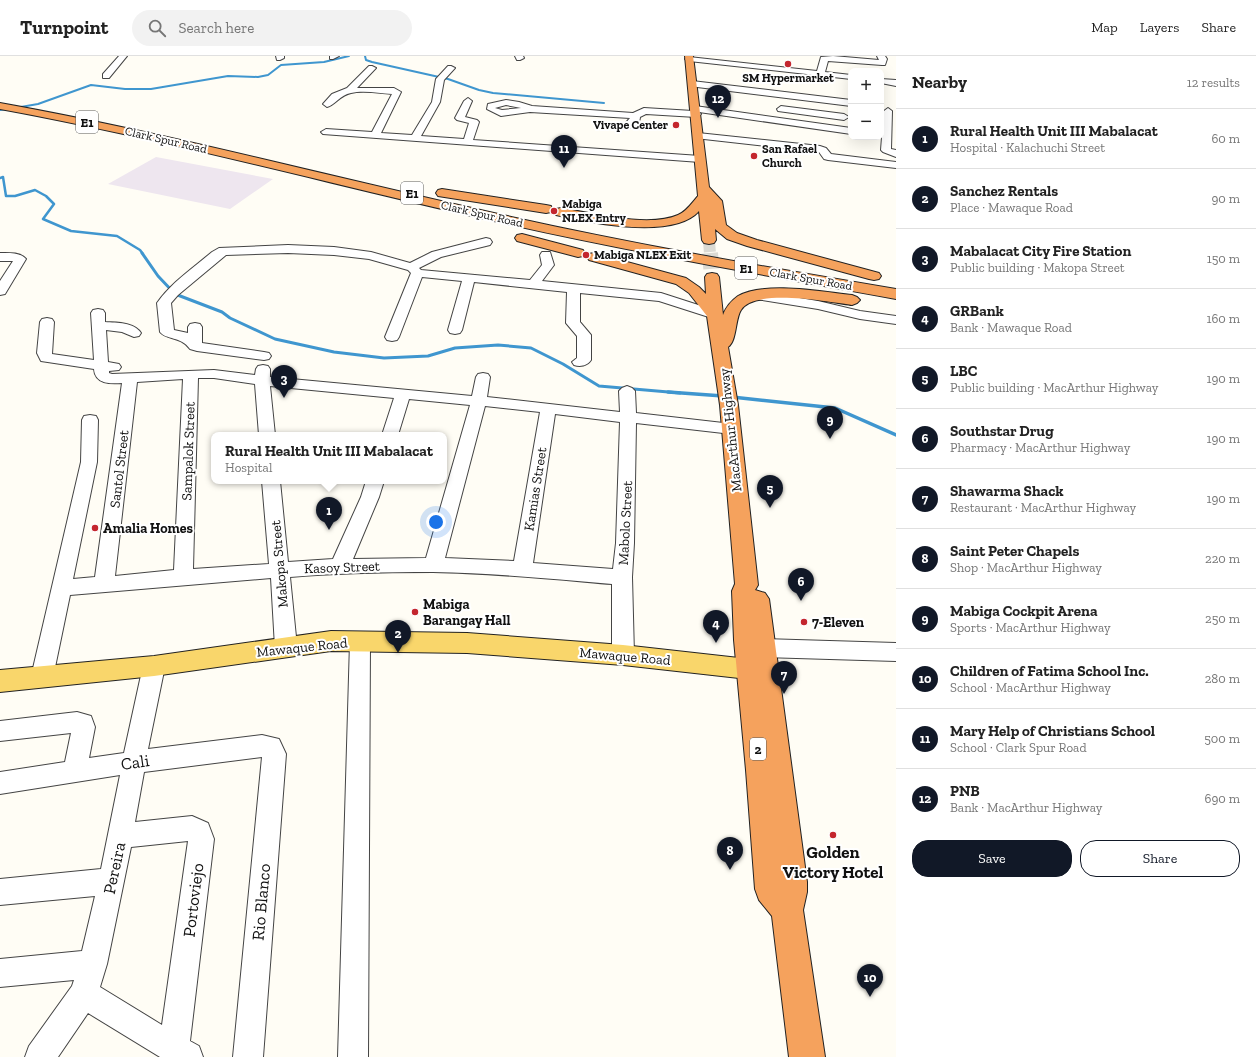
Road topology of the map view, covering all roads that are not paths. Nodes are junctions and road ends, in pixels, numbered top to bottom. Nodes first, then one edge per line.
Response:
1 (122, 56) edge
2 (689, 57) edge
3 (884, 58) edge
4 (372, 68) dead end
5 (451, 68) dead end
6 (821, 73) junction
7 (106, 76) dead end
8 (848, 77) edge
9 (884, 81) edge
10 (896, 83) edge
11 (692, 84) junction
12 (350, 90) junction
13 (468, 101) dead end
14 (848, 103) edge
15 (327, 104) dead end
16 (765, 105) junction
17 (12, 106) edge
18 (848, 106) edge
19 (530, 109) dead end
20 (888, 110) edge
21 (695, 111) junction
22 (635, 116) junction
23 (758, 118) junction
24 (848, 118) edge
25 (888, 123) edge
26 (625, 127) dead end
27 (848, 131) edge
28 (326, 132) dead end
29 (375, 136) junction
30 (554, 136) dead end
31 (698, 136) junction
32 (888, 136) edge
33 (415, 138) junction
34 (468, 142) junction
35 (212, 146) junction
36 (553, 149) junction
37 (896, 154) edge
38 (700, 158) junction
39 (262, 162) junction
40 (896, 165) edge
41 (704, 192) junction
42 (546, 209) dead end
43 (561, 212) dead end
44 (452, 220) dead end
45 (509, 234) dead end
46 (709, 240) tunnel mouth
47 (486, 242) dead end
48 (578, 253) dead end
49 (546, 255) dead end
50 (0, 257) edge
51 (594, 257) dead end
52 (414, 270) junction
53 (712, 276) tunnel mouth
54 (469, 278) junction
55 (896, 281) edge
56 (534, 284) junction
57 (574, 288) junction
58 (896, 289) edge
59 (0, 291) edge
60 (896, 294) edge
61 (755, 295) junction
62 (896, 304) edge
63 (715, 315) junction
64 (896, 320) edge
65 (47, 322) dead end
66 (194, 327) dead end
67 (455, 330) dead end
68 (134, 333) dead end
69 (392, 337) dead end
70 (195, 343) junction
71 (722, 354) junction
72 (579, 362) dead end
73 (102, 364) junction
74 (129, 373) junction
75 (191, 374) junction
76 (483, 377) dead end
77 (262, 381) junction
78 (627, 391) dead end
79 (403, 394) junction
80 (479, 401) junction
81 (548, 409) junction
82 (628, 418) junction
83 (90, 420) dead end
84 (732, 429) junction
85 (267, 432) edge
86 (391, 432) edge
87 (271, 484) edge
88 (374, 484) edge
89 (434, 565) junction
90 (340, 566) junction
91 (522, 569) junction
92 (280, 570) junction
93 (183, 577) junction
94 (622, 577) junction
95 (104, 583) junction
96 (62, 588) junction
97 (360, 642) junction
98 (286, 647) junction
99 (896, 652) edge
100 (623, 655) junction
101 (756, 658) junction
102 (154, 666) junction
103 (42, 677) junction
104 (0, 682) edge
105 (0, 731) edge
106 (271, 747) joint
107 (135, 762) junction
108 (75, 771) junction
109 (0, 783) edge
110 (120, 836) junction
111 (112, 881) junction
112 (0, 892) edge
113 (93, 964) junction
114 (0, 973) edge
115 (84, 994) junction
116 (181, 1053) edge
117 (40, 1057) edge
118 (248, 1057) edge
119 (353, 1057) edge
120 (807, 1057) edge

1 - 7 street
2 - 6 street
2 - 11 highway
3 - 6 street
4 - 12 street
5 - 33 street
6 - 8 street
9 - 10 street
11 - 14 street
11 - 21 highway
12 - 15 street
12 - 29 street
13 - 34 street
16 - 18 street
16 - 23 street
16 - 24 street
17 - 35 highway, Clark Spur Road / E1
17 - 39 highway, Clark Spur Road / E1
19 - 22 street
20 - 25 street
21 - 22 street
21 - 23 street
21 - 31 highway
22 - 26 street
23 - 27 street
25 - 32 street
28 - 29 street
29 - 33 street
30 - 36 street
31 - 38 highway
31 - 40 street
32 - 37 street
33 - 34 street
34 - 36 street
35 - 42 highway
35 - 58 highway, Clark Spur Road / E1
36 - 38 street
38 - 41 highway
39 - 44 highway
39 - 60 highway, Clark Spur Road / E1
41 - 43 highway
41 - 46 highway
41 - 55 highway
45 - 48 highway
47 - 52 street
49 - 56 street
50 - 59 street
51 - 63 highway
52 - 54 street
52 - 69 street
52 - 70 street
53 - 63 highway, MacArthur Highway / 2
54 - 56 street
54 - 67 street
56 - 57 street
57 - 63 street
57 - 72 street
61 - 62 highway
61 - 64 street
61 - 71 highway
63 - 71 highway, MacArthur Highway / 2
65 - 73 street
66 - 70 street
68 - 73 street
70 - 77 street
71 - 84 highway, MacArthur Highway / 2
73 - 74 street
74 - 75 street
74 - 95 street, Santol Street
75 - 77 street
75 - 93 street, Sampalok Street
76 - 80 street
77 - 79 street
77 - 85 street
78 - 82 street, Mabolo Street
79 - 80 street
79 - 86 street
80 - 81 street
80 - 89 street
81 - 82 street
81 - 91 street, Kamias Street
82 - 84 street
82 - 94 street, Mabolo Street
83 - 96 street
84 - 101 highway, MacArthur Highway / 2
87 - 92 street, Makopa Street
88 - 90 street
89 - 90 street, Kasoy Street
89 - 91 street, Kasoy Street
90 - 92 street, Kasoy Street
91 - 94 street, Kasoy Street
92 - 93 street, Kasoy Street
92 - 98 street, Makopa Street
93 - 95 street, Kasoy Street
94 - 100 street, Mabolo Street
95 - 96 street, Kasoy Street
96 - 103 street
97 - 98 main road, Mawaque Road
97 - 100 main road, Mawaque Road
97 - 119 street
98 - 102 main road, Mawaque Road
99 - 101 street
100 - 101 main road, Mawaque Road
101 - 120 highway, MacArthur Highway / 2
102 - 103 main road, Mawaque Road
102 - 107 street, Pereira
103 - 104 main road, Mawaque Road
105 - 108 street
106 - 107 street, Cali
106 - 118 street, Rio Blanco
107 - 108 street, Cali
107 - 110 street, Pereira
108 - 109 street, Cali
110 - 111 street, Pereira
110 - 116 street, Portoviejo
111 - 112 street
111 - 113 street, Pereira
113 - 114 street
113 - 115 street, Pereira
115 - 116 street
115 - 117 street, Pereira

